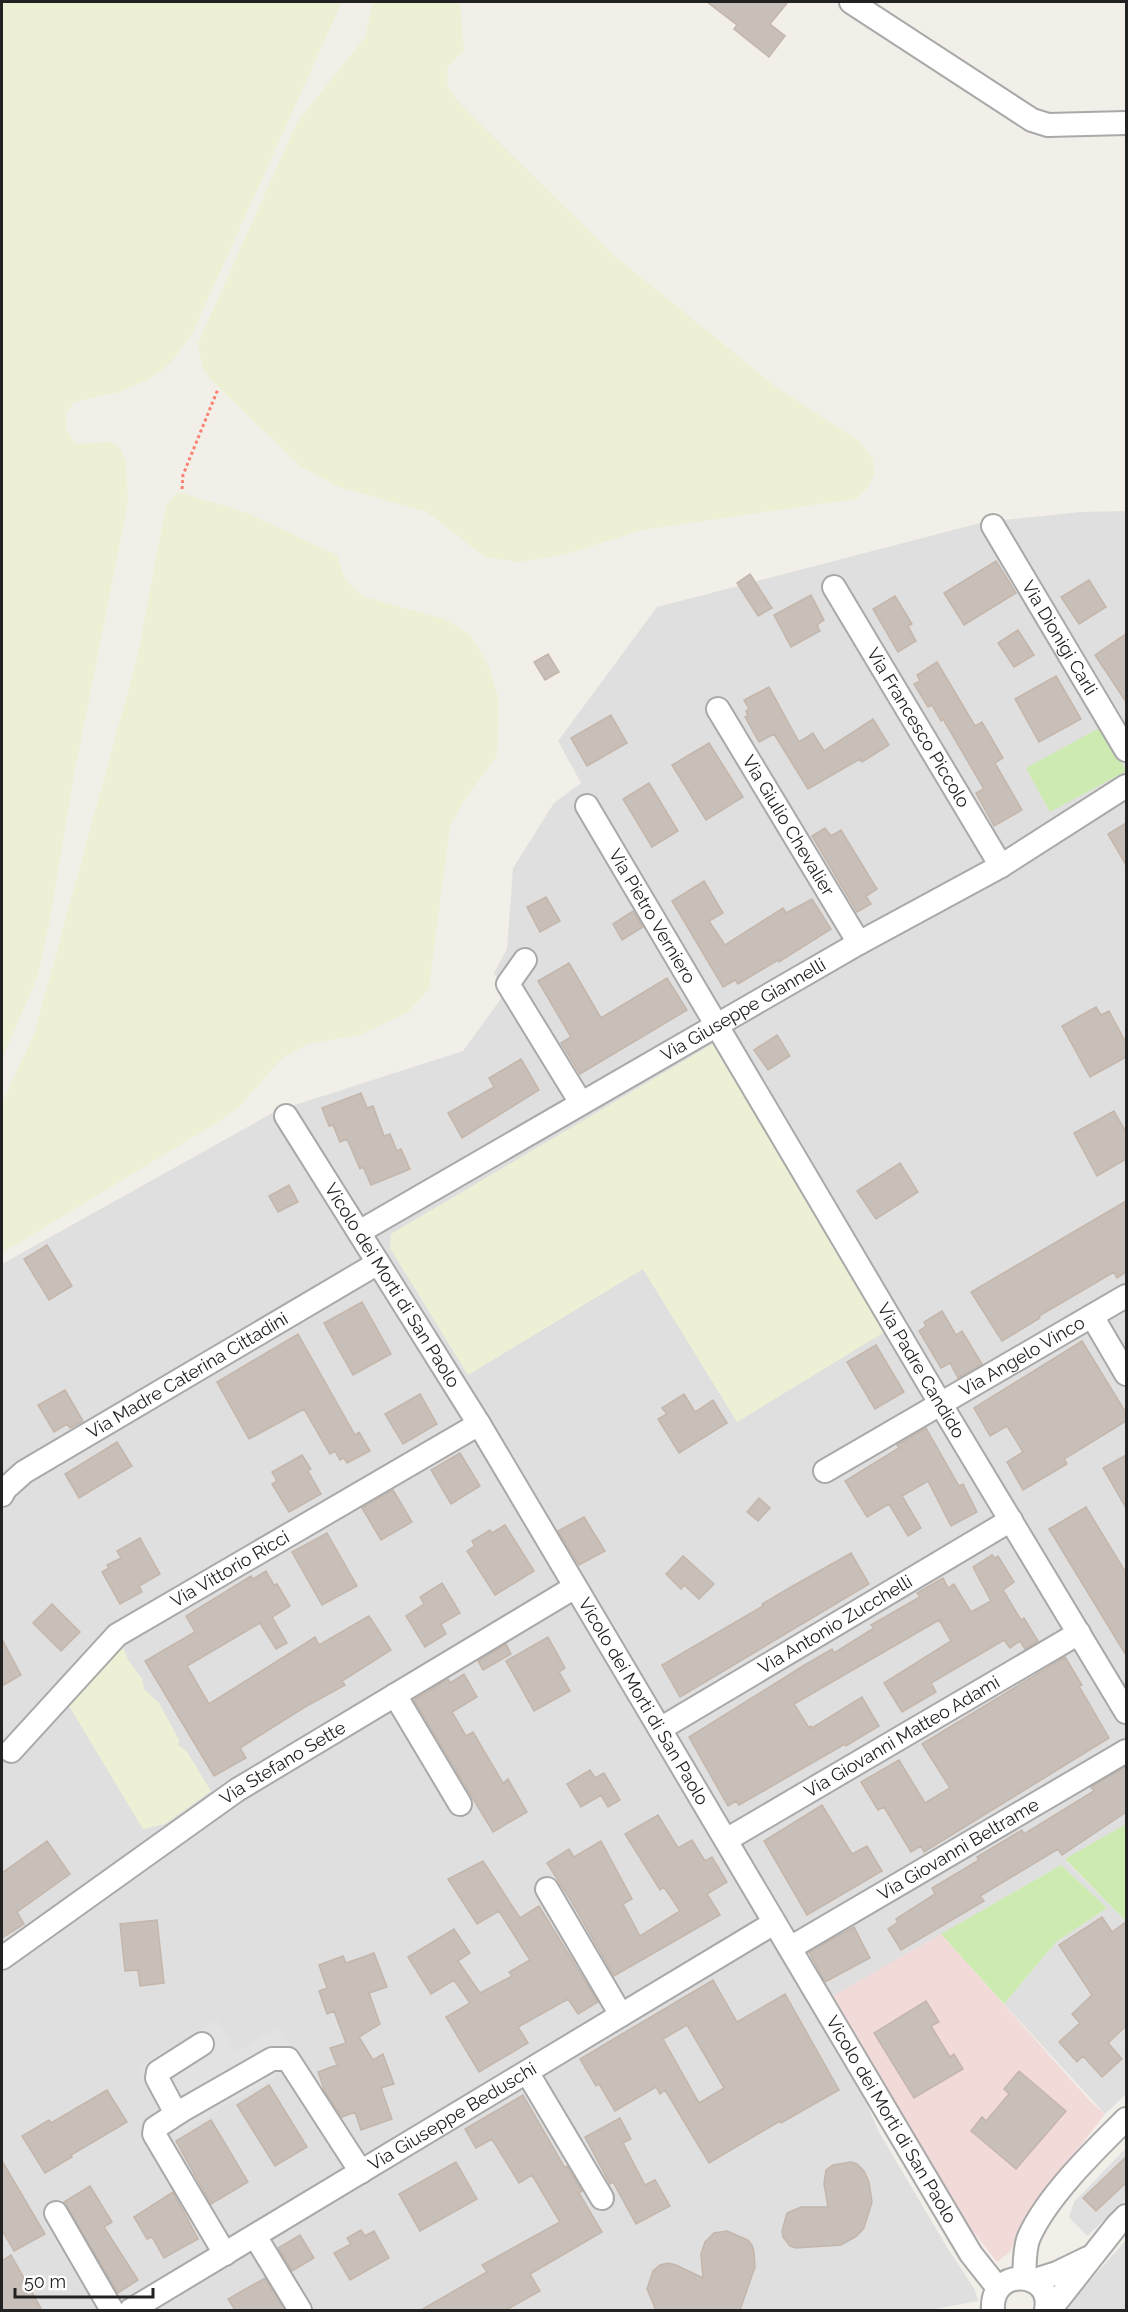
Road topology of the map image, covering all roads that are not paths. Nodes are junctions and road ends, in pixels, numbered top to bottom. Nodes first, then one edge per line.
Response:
1 (851, 2) edge
2 (1126, 123) edge
3 (993, 526) dead end
4 (834, 587) dead end
5 (718, 709) dead end
6 (1126, 750) edge
7 (1126, 786) edge
8 (587, 806) dead end
9 (1001, 866) junction
10 (859, 943) junction
11 (525, 960) dead end
12 (718, 1026) junction
13 (580, 1103) junction
14 (286, 1116) dead end
15 (359, 1232) junction
16 (378, 1263) junction
17 (1126, 1296) edge
18 (1092, 1316) junction
19 (1126, 1374) edge
20 (940, 1403) junction
21 (479, 1424) junction
22 (825, 1471) dead end
23 (2, 1495) edge
24 (1011, 1520) junction
25 (576, 1587) junction
26 (1079, 1633) junction
27 (395, 1695) junction
28 (1126, 1712) edge
29 (660, 1729) junction
30 (11, 1751) dead end
31 (1126, 1751) edge
32 (460, 1804) dead end
33 (726, 1840) junction
34 (547, 1889) dead end
35 (774, 1923) junction
36 (790, 1948) junction
37 (2, 1958) edge
38 (621, 2015) junction
39 (202, 2044) dead end
40 (527, 2072) junction
41 (181, 2111) junction
42 (1126, 2119) edge
43 (361, 2172) junction
44 (602, 2198) dead end
45 (56, 2213) dead end
46 (1126, 2216) edge
47 (255, 2236) junction
48 (225, 2254) junction
49 (1095, 2255) junction
50 (1028, 2280) junction
51 (998, 2288) junction
52 (127, 2310) edge
53 (300, 2310) edge
54 (993, 2310) edge
55 (1048, 2310) edge

1 - 2 street
3 - 6 street, Via Dionigi Carli
4 - 9 street, Via Francesco Piccolo
5 - 10 street, Via Giulio Chevalier
7 - 9 street, Via Giuseppe Giannelli
8 - 12 street, Via Pietro Verniero
9 - 10 street, Via Giuseppe Giannelli
10 - 12 street, Via Giuseppe Giannelli
11 - 13 street
12 - 13 street, Via Giuseppe Giannelli
12 - 20 street, Via Padre Candido
13 - 15 street, Via Giuseppe Giannelli
14 - 15 street, Vicolo dei Morti di San Paolo
15 - 16 street, Vicolo dei Morti di San Paolo
16 - 21 street, Vicolo dei Morti di San Paolo
16 - 23 street, Via Madre Caterina Cittadini
17 - 18 street, Via Angelo Vinco
18 - 19 street
18 - 20 street, Via Angelo Vinco
20 - 22 street, Via Angelo Vinco
20 - 24 street, Via Padre Candido
21 - 25 street, Vicolo dei Morti di San Paolo
21 - 30 street, Via Vittorio Ricci
24 - 26 street, Via Padre Candido
24 - 29 street, Via Antonio Zucchelli
25 - 27 street, Via Stefano Sette
25 - 29 street, Vicolo dei Morti di San Paolo
26 - 28 street, Via Padre Candido
26 - 33 street, Via Giovanni Matteo Adami
27 - 32 street
27 - 37 street, Via Stefano Sette
29 - 33 street, Vicolo dei Morti di San Paolo
31 - 36 street, Via Giovanni Beltrame
33 - 35 street, Vicolo dei Morti di San Paolo
34 - 38 street
35 - 36 street, Vicolo dei Morti di San Paolo
35 - 38 street, Via Giuseppe Beduschi
36 - 51 street, Vicolo dei Morti di San Paolo
38 - 40 street, Via Giuseppe Beduschi
39 - 41 street
40 - 43 street, Via Giuseppe Beduschi
40 - 44 street
41 - 43 street
41 - 48 street
42 - 50 street
43 - 47 street, Via Giuseppe Beduschi
45 - 52 street
46 - 49 street
47 - 48 street, Via Giuseppe Beduschi
47 - 53 street
48 - 52 street, Via Giuseppe Beduschi
49 - 50 street
49 - 55 street
50 - 51 street
50 - 55 street
51 - 54 street

